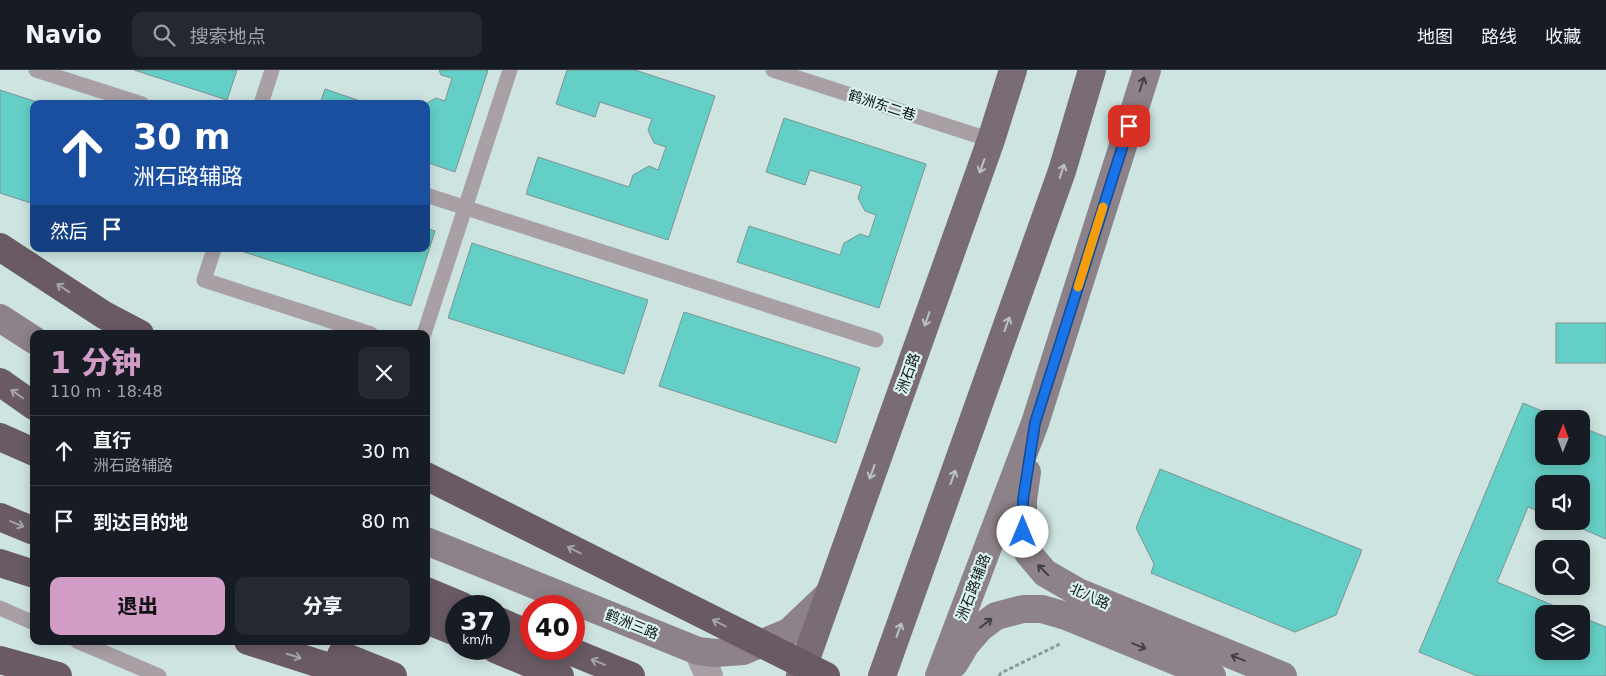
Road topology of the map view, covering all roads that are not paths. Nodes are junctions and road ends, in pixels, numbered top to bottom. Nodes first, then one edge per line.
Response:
1 (36, 70) edge
2 (272, 70) edge
3 (510, 70) edge
4 (773, 70) edge
5 (1013, 70) edge
6 (1092, 70) edge
7 (1146, 70) edge
8 (130, 100) edge
9 (262, 100) edge
10 (991, 140) junction
11 (430, 196) edge
12 (465, 208) junction
13 (0, 247) edge
14 (213, 252) edge
15 (0, 318) edge
16 (132, 330) edge
17 (359, 330) edge
18 (425, 330) edge
19 (30, 337) edge
20 (876, 340) dead end
21 (0, 382) edge
22 (30, 403) edge
23 (1035, 423) junction
24 (0, 437) edge
25 (30, 450) edge
26 (430, 478) edge
27 (0, 517) edge
28 (30, 528) edge
29 (430, 544) edge
30 (0, 563) edge
31 (30, 573) edge
32 (430, 593) edge
33 (829, 594) junction
34 (445, 599) edge
35 (0, 608) edge
36 (30, 621) edge
37 (430, 622) edge
38 (445, 628) edge
39 (86, 645) edge
40 (261, 645) edge
41 (317, 645) edge
42 (698, 650) junction
43 (510, 655) edge
44 (585, 657) edge
45 (0, 660) edge
46 (58, 676) edge
47 (159, 676) edge
48 (358, 676) edge
49 (393, 676) edge
50 (560, 676) edge
51 (631, 676) edge
52 (709, 676) edge
53 (800, 676) edge
54 (826, 676) edge
55 (882, 676) edge
56 (939, 676) edge
57 (947, 676) edge
58 (1212, 676) edge
59 (1283, 676) edge

1 - 8 lane
2 - 9 lane
3 - 12 lane
4 - 10 lane, 鹤洲东二巷
5 - 10 main road, 洲石路
55 -> 6 main road
23 -> 7 street, 洲石路辅路
10 -> 33 main road, 洲石路
11 - 12 lane
12 - 18 lane
12 - 20 lane
16 -> 13 highway
14 - 17 lane
15 - 19 street
22 -> 21 highway
23 - 56 street, 洲石路辅路
59 -> 23 street, 北八路
24 - 25 highway
54 -> 26 highway
27 -> 28 highway
29 - 42 street, 鹤洲三路
30 - 31 highway
32 - 34 highway
33 - 42 street, 鹤洲三路
33 - 53 main road, 洲石路
35 - 36 lane
37 - 38 highway
39 - 47 lane
40 -> 48 highway
41 - 49 highway
42 - 52 street
43 - 50 highway
51 -> 44 highway
45 - 46 highway
57 -> 58 street, 北八路

